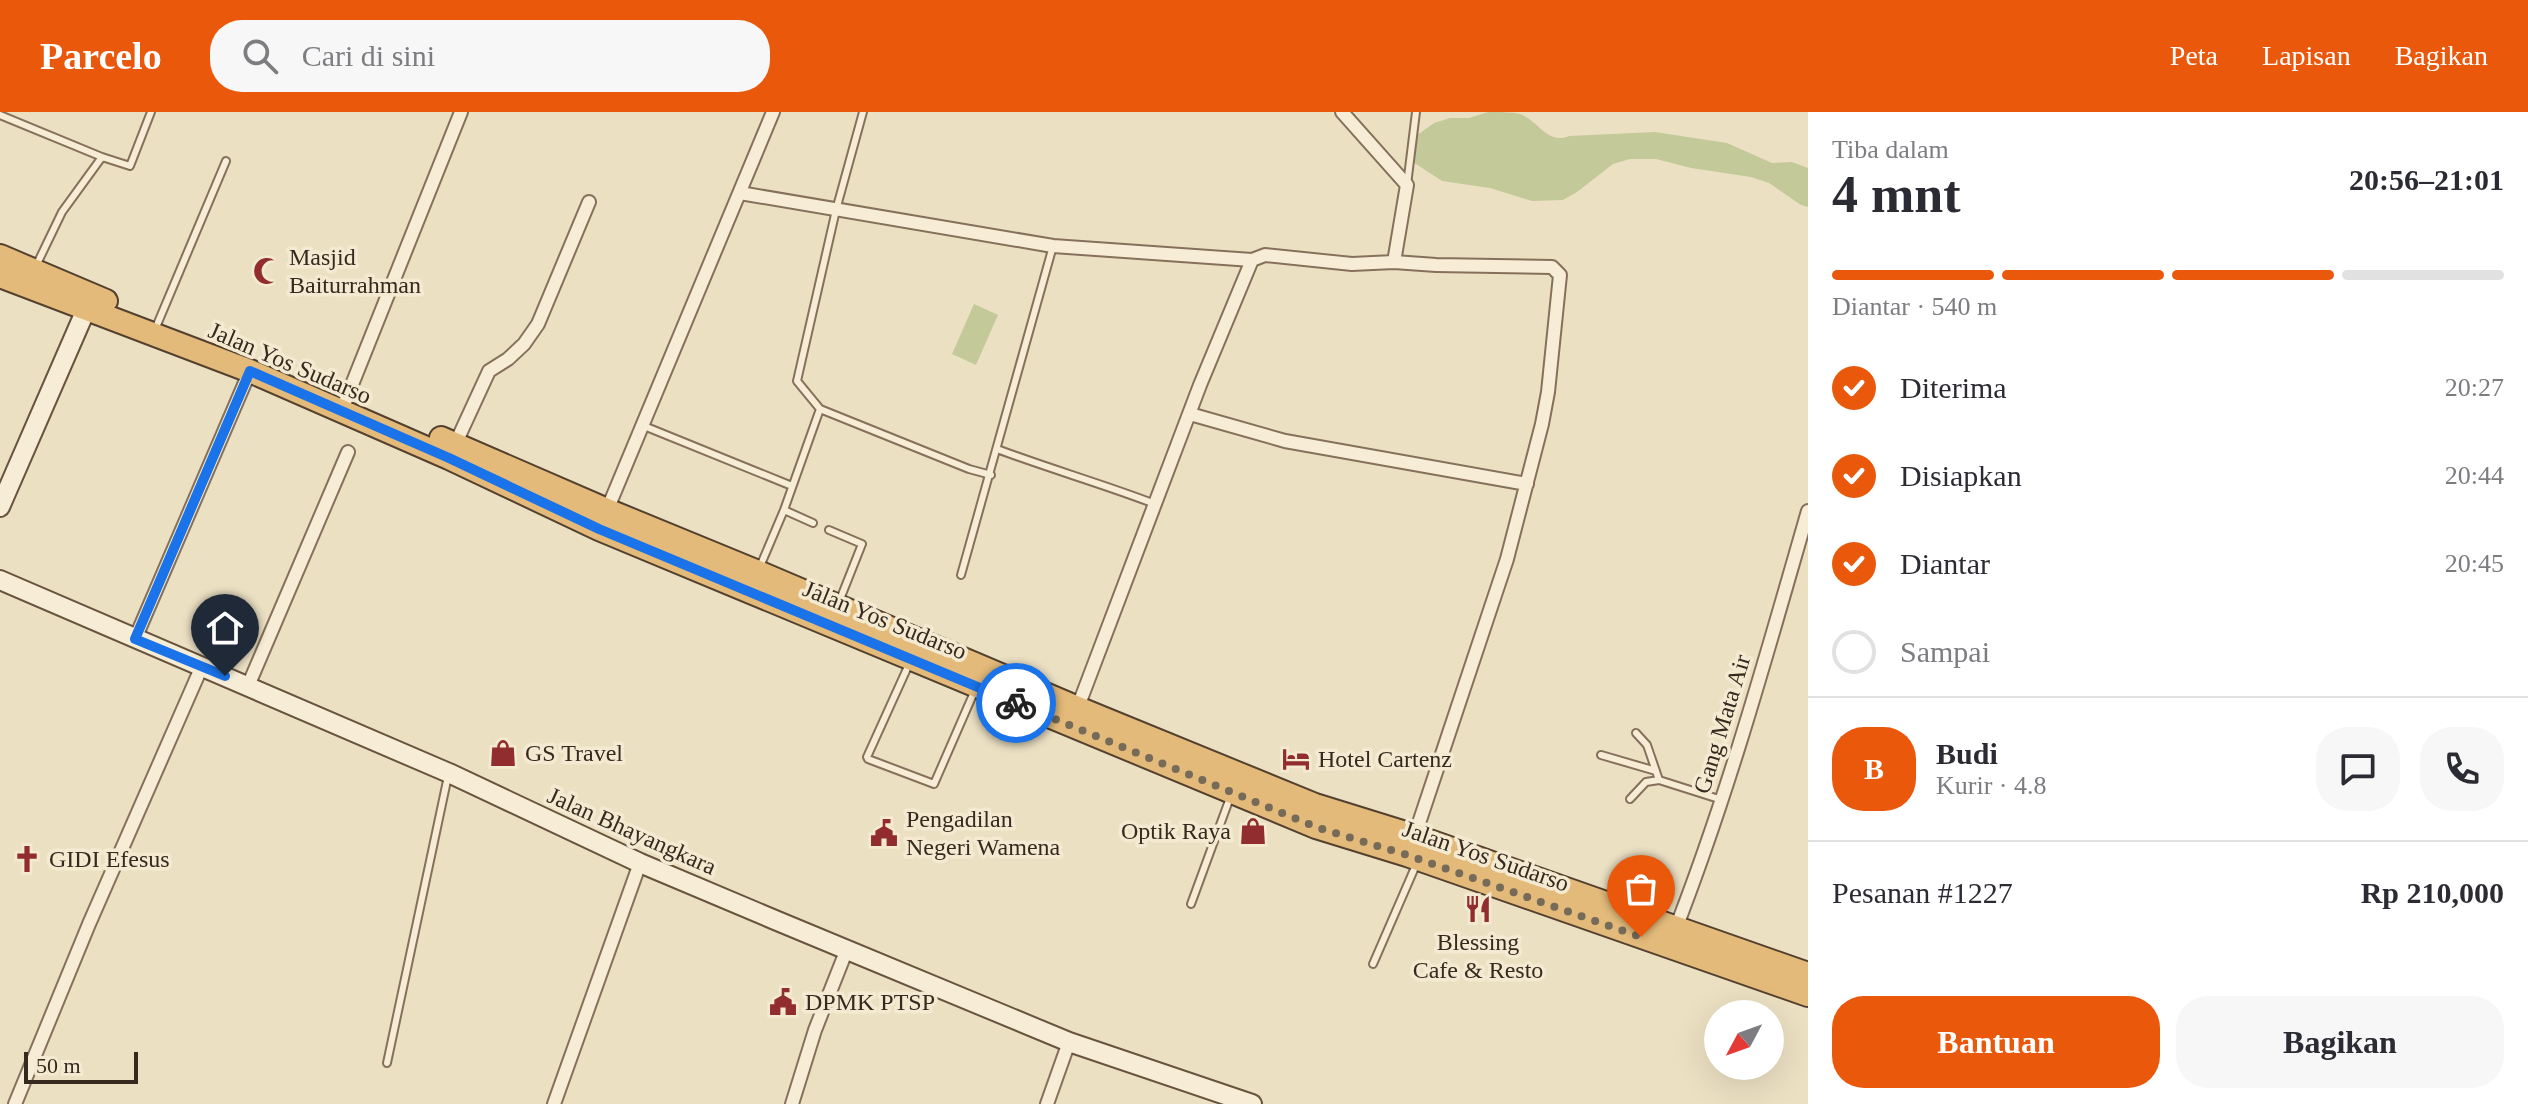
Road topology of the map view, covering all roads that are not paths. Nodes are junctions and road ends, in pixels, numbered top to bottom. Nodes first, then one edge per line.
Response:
1 (151, 112) edge
2 (461, 112) edge
3 (773, 112) edge
4 (863, 112) edge
5 (1342, 112) edge
6 (1416, 112) edge
7 (0, 115) edge
8 (102, 157) junction
9 (226, 161) dead end
10 (1407, 185) junction
11 (740, 193) junction
12 (589, 202) dead end
13 (836, 210) junction
14 (1053, 246) junction
15 (0, 256) edge
16 (1252, 260) junction
17 (1394, 262) junction
18 (0, 276) edge
19 (30, 279) junction
20 (90, 302) junction
21 (155, 329) junction
22 (250, 371) junction
23 (344, 405) junction
24 (820, 409) junction
25 (1190, 414) junction
26 (643, 426) junction
27 (997, 449) junction
28 (452, 451) junction
29 (348, 452) dead end
30 (991, 475) junction
31 (1527, 484) junction
32 (792, 486) junction
33 (1155, 504) junction
34 (0, 507) edge
35 (784, 510) junction
36 (1808, 511) edge
37 (603, 520) junction
38 (813, 523) dead end
39 (829, 530) dead end
40 (961, 575) dead end
41 (0, 580) edge
42 (754, 582) junction
43 (834, 616) junction
44 (135, 639) junction
45 (900, 647) junction
46 (202, 666) junction
47 (980, 677) junction
48 (248, 686) junction
49 (1074, 717) junction
50 (1636, 733) dead end
51 (1601, 755) dead end
52 (1656, 771) junction
53 (449, 773) junction
54 (1659, 780) junction
55 (1235, 783) junction
56 (1630, 799) dead end
57 (1722, 800) junction
58 (1414, 850) junction
59 (640, 863) junction
60 (1191, 904) dead end
61 (1673, 937) junction
62 (847, 949) junction
63 (1373, 964) dead end
64 (1808, 974) edge
65 (1808, 995) edge
66 (1069, 1042) junction
67 (387, 1063) dead end
68 (15, 1104) edge
69 (554, 1104) edge
70 (792, 1104) edge
71 (1047, 1104) edge
72 (1252, 1104) edge

1 - 8 lane
2 - 23 street
3 - 11 street
4 - 13 lane
5 - 10 street
6 - 10 lane
7 - 8 lane
8 - 19 lane
9 - 21 lane
10 - 17 street
11 - 13 street
11 - 26 street
12 - 28 street
13 - 14 street
13 - 24 lane
14 - 16 street
14 - 27 lane
15 - 19 highway, Jalan Yos Sudarso
16 - 17 street
16 - 25 street
17 - 31 street
18 - 19 highway, Jalan Yos Sudarso
19 - 20 highway, Jalan Yos Sudarso
20 - 21 highway, Jalan Yos Sudarso
20 - 34 main road
21 - 22 highway, Jalan Yos Sudarso
21 - 23 highway, Jalan Yos Sudarso
22 - 23 highway, Jalan Yos Sudarso
22 - 44 street
23 - 28 highway, Jalan Yos Sudarso
24 - 30 lane
24 - 32 lane
25 - 31 street
25 - 33 street
26 - 32 lane
26 - 37 street
27 - 30 lane
27 - 33 lane
28 - 37 highway, Jalan Yos Sudarso
29 - 48 street
30 - 40 lane
31 - 58 street
32 - 35 lane
33 - 49 street
35 - 38 lane
35 - 42 lane
36 - 57 street, Gang Mata Air
37 - 42 highway, Jalan Yos Sudarso
39 - 43 lane
41 - 44 main road, Jalan Bhayangkara
42 - 43 highway, Jalan Yos Sudarso
43 - 45 highway, Jalan Yos Sudarso
44 - 46 main road, Jalan Bhayangkara
45 - 47 highway, Jalan Yos Sudarso
45 - 47 lane
46 - 48 main road, Jalan Bhayangkara
46 - 68 street
47 - 49 highway, Jalan Yos Sudarso
48 - 53 main road, Jalan Bhayangkara
49 - 55 highway, Jalan Yos Sudarso
50 - 52 lane
51 - 52 lane
52 - 54 lane
53 - 59 main road, Jalan Bhayangkara
53 - 67 lane
54 - 56 lane
54 - 57 lane
55 - 58 highway, Jalan Yos Sudarso
55 - 60 lane
57 - 61 street, Gang Mata Air
58 - 61 highway, Jalan Yos Sudarso
58 - 63 lane
59 - 62 main road, Jalan Bhayangkara
59 - 69 street
61 - 64 highway, Jalan Yos Sudarso
61 - 65 highway, Jalan Yos Sudarso
62 - 66 main road, Jalan Bhayangkara
62 - 70 street
66 - 71 street
66 - 72 main road, Jalan Bhayangkara

